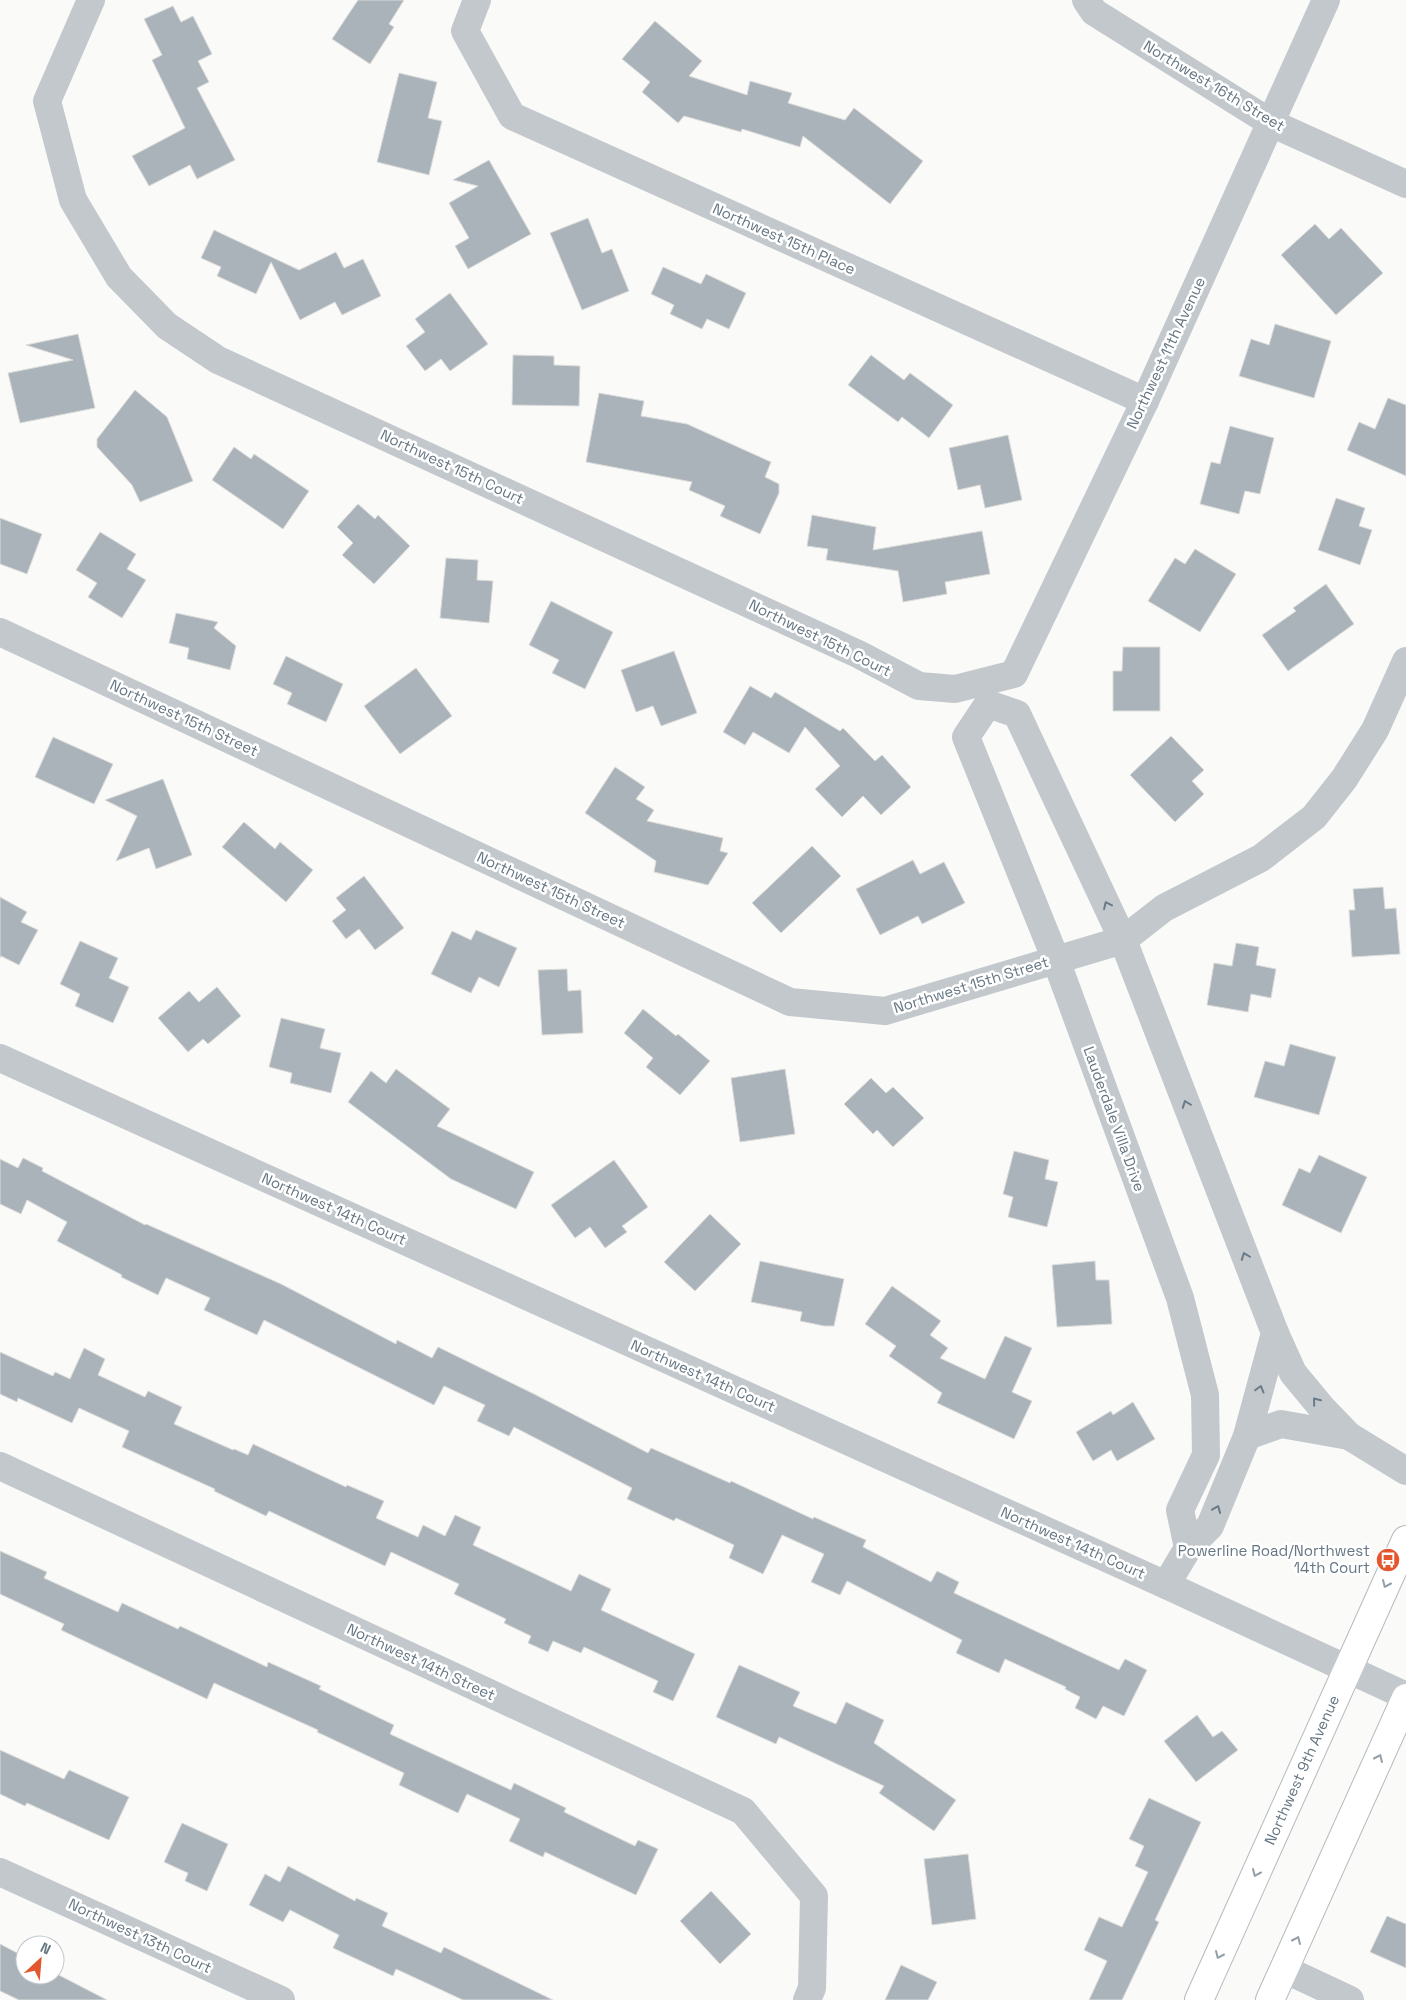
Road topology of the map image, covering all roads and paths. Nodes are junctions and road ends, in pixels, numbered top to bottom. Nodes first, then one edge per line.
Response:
1 (91, 0) edge
2 (477, 0) edge
3 (1086, 0) edge
4 (1326, 0) edge
5 (1271, 122) junction
6 (1406, 184) edge
7 (1144, 401) junction
8 (0, 632) edge
9 (1406, 661) edge
10 (986, 693) junction
11 (1123, 940) junction
12 (1056, 960) junction
13 (0, 1058) edge
14 (1275, 1333) junction
15 (1247, 1436) junction
16 (1349, 1436) junction
17 (0, 1466) edge
18 (1406, 1471) edge
19 (1406, 1540) edge
20 (1188, 1548) junction
21 (1166, 1585) junction
22 (1348, 1669) junction
23 (1406, 1697) edge
24 (0, 1872) edge
25 (1284, 1969) junction
26 (281, 2000) edge
27 (807, 2000) edge
28 (1199, 2000) edge
29 (1270, 2000) edge
30 (1350, 2000) edge

1 - 10 street, Northwest 15th Court
2 - 7 street, Northwest 15th Place
3 - 5 street, Northwest 16th Street
4 - 5 street, Northwest 11th Avenue
5 - 6 street, Northwest 16th Street
5 - 7 street, Northwest 11th Avenue
7 - 10 street, Northwest 11th Avenue
8 - 12 street, Northwest 15th Street
9 - 11 street
11 -> 10 street
10 - 12 street, Lauderdale Villa Drive
11 - 12 street, Northwest 15th Street
14 -> 11 street
12 - 20 street, Lauderdale Villa Drive
13 - 21 street, Northwest 14th Court
15 -> 14 street
16 -> 14 street
15 - 16 street
20 -> 15 street
16 - 18 street
17 - 27 street, Northwest 14th Street
19 -> 22 main road, Northwest 9th Avenue
20 - 21 street
21 - 22 street, Northwest 14th Court
22 - 23 street, Northwest 14th Court
22 -> 28 main road, Northwest 9th Avenue
25 -> 23 main road
24 - 26 street, Northwest 13th Court
25 - 29 main road
25 - 30 street

